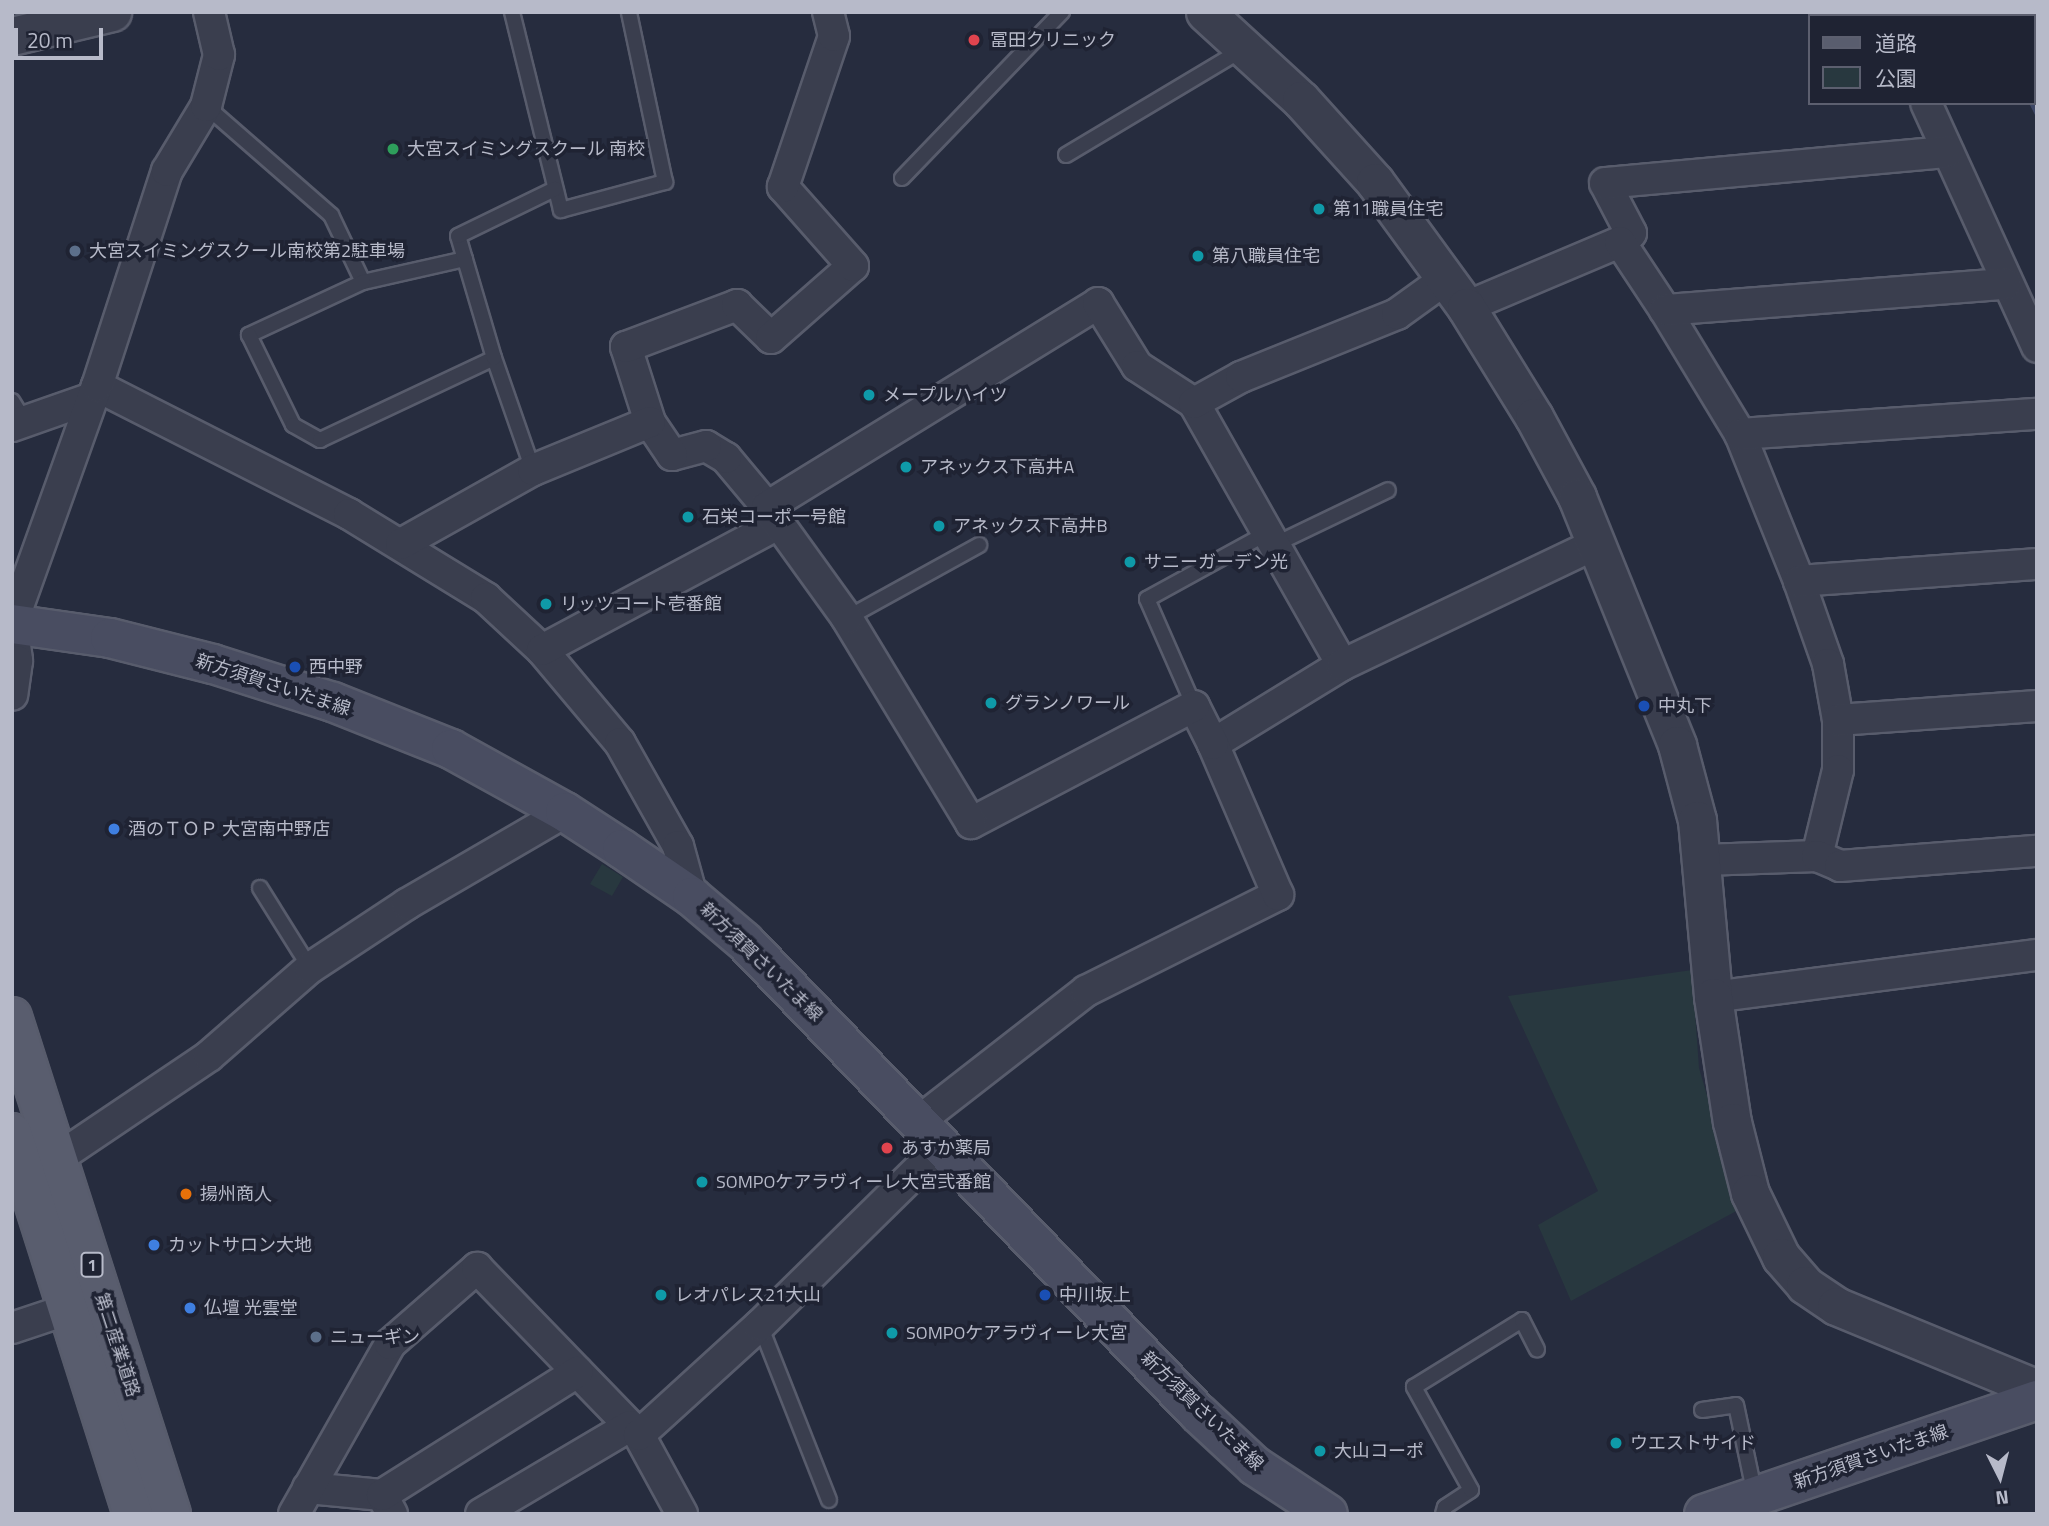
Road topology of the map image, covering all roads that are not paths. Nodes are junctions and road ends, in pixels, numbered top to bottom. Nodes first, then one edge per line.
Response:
1 (113, 12) edge
2 (209, 12) edge
3 (512, 12) edge
4 (629, 12) edge
5 (828, 12) edge
6 (1062, 12) edge
7 (1214, 14) edge
8 (12, 36) edge
9 (1247, 48) junction
10 (1927, 105) edge
11 (206, 106) junction
12 (1948, 152) junction
13 (1066, 155) dead end
14 (902, 178) dead end
15 (555, 189) junction
16 (1621, 243) junction
17 (465, 259) junction
18 (363, 282) junction
19 (2006, 284) junction
20 (1457, 293) junction
21 (1665, 310) junction
22 (2037, 347) edge
23 (494, 358) junction
24 (95, 392) junction
25 (1194, 403) junction
26 (2037, 414) edge
27 (16, 416) edge
28 (650, 422) junction
29 (1740, 435) junction
30 (533, 470) junction
31 (1388, 490) dead end
32 (773, 515) junction
33 (1272, 538) junction
34 (1598, 543) junction
35 (401, 544) junction
36 (979, 545) dead end
37 (2037, 564) edge
38 (1799, 581) junction
39 (847, 618) junction
40 (12, 624) edge
41 (542, 650) junction
42 (1342, 665) junction
43 (12, 695) edge
44 (1194, 706) junction
45 (2037, 706) edge
46 (1838, 720) junction
47 (1213, 744) junction
48 (565, 812) junction
49 (2037, 851) edge
50 (1817, 856) junction
51 (1703, 860) junction
52 (260, 888) dead end
53 (692, 897) junction
54 (2037, 955) edge
55 (310, 968) junction
56 (1713, 998) junction
57 (12, 1017) edge
58 (12, 1133) edge
59 (931, 1134) junction
60 (58, 1158) junction
61 (69, 1309) junction
62 (760, 1325) junction
63 (12, 1328) edge
64 (1537, 1349) dead end
65 (578, 1372) junction
66 (2037, 1389) edge
67 (2037, 1400) edge
68 (1702, 1410) dead end
69 (634, 1431) junction
70 (1755, 1496) junction
71 (828, 1500) dead end
72 (301, 1501) edge
73 (387, 1504) edge
74 (133, 1514) edge
75 (171, 1514) edge
76 (481, 1514) edge
77 (682, 1514) edge
78 (1328, 1514) edge
79 (1443, 1514) edge
80 (1704, 1514) edge

1 - 8 street
2 - 11 street
3 - 15 lane
4 - 15 lane
5 - 28 street
6 - 14 lane
7 - 9 street
9 - 13 lane
9 - 20 street
10 - 12 street
11 - 18 lane
11 - 24 street
12 - 16 street
12 - 19 street
15 - 17 lane
16 - 20 street
16 - 21 street
17 - 18 lane
17 - 23 lane
18 - 23 lane
19 - 21 street
19 - 22 street
20 - 25 street
20 - 34 street
21 - 29 street
23 - 30 lane
24 - 27 street
24 - 35 street
24 - 40 street
25 - 32 street
25 - 33 street
26 - 29 street
28 - 30 street
28 - 32 street
29 - 38 street
30 - 35 street
31 - 33 lane
32 - 39 street
32 - 41 street
33 - 42 street
33 - 44 lane
34 - 42 street
34 - 51 street
35 - 41 street
36 - 39 lane
37 - 38 street
38 - 46 street
39 - 44 street
40 - 43 street
40 - 48 main road, 新方須賀さいたま線
41 - 53 street
42 - 47 street
44 - 47 street
45 - 46 street
46 - 50 street
47 - 59 street
48 - 53 main road, 新方須賀さいたま線
48 - 55 street
49 - 50 street
50 - 51 street
51 - 56 street
52 - 55 lane
53 - 59 main road, 新方須賀さいたま線
54 - 56 street
55 - 60 street
56 - 66 street
57 - 60 main road, 第二産業道路 / 1
58 - 61 main road, 第二産業道路 / 1
59 - 62 street
59 - 78 main road, 新方須賀さいたま線
60 - 75 main road, 第二産業道路 / 1
61 - 63 street
61 - 74 main road, 第二産業道路 / 1
62 - 69 street
62 - 71 lane
64 - 79 lane
65 - 69 street
65 - 72 street
65 - 73 street
67 - 70 main road, 新方須賀さいたま線
68 - 70 lane
69 - 76 street
69 - 77 street
70 - 80 main road, 新方須賀さいたま線
72 - 73 street

